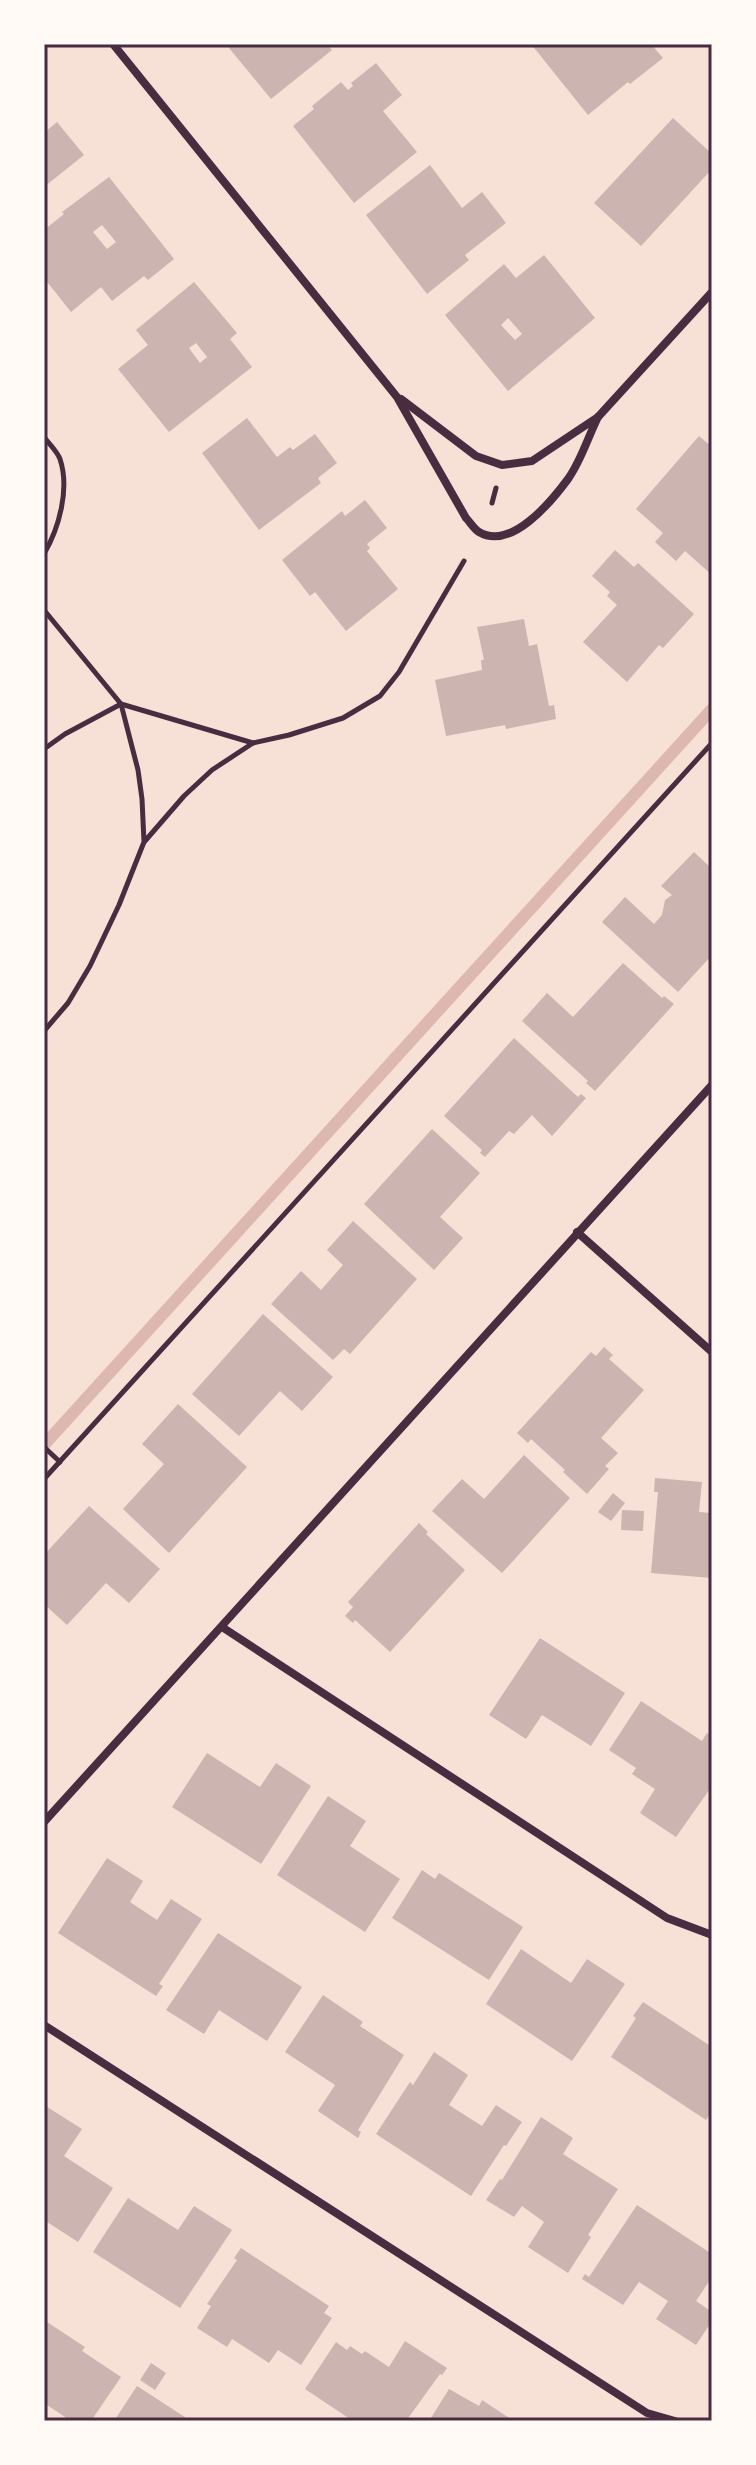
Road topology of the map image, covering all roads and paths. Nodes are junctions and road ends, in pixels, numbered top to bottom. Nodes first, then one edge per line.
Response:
1 (113, 44) edge
2 (712, 292) edge
3 (397, 397) junction
4 (598, 417) junction
5 (44, 437) edge
6 (44, 554) edge
7 (464, 561) dead end
8 (44, 610) edge
9 (121, 704) junction
10 (253, 743) junction
11 (712, 743) edge
12 (44, 749) edge
13 (144, 842) junction
14 (44, 1031) edge
15 (712, 1085) edge
16 (577, 1232) junction
17 (712, 1352) edge
18 (44, 1447) edge
19 (60, 1462) junction
20 (44, 1479) edge
21 (222, 1627) junction
22 (44, 1822) edge
23 (712, 1935) edge
24 (44, 2025) edge
25 (675, 2421) edge

1 - 3 street
2 - 4 street
3 - 4 street
3 - 4 street
5 - 6 path
7 - 10 path
8 - 9 path
9 - 10 path
9 - 12 path
9 - 13 path
10 - 13 path
11 - 19 path
13 - 14 path
15 - 16 street
16 - 17 street
16 - 21 street
18 - 19 path
19 - 20 path
21 - 22 street
21 - 23 street
24 - 25 street

